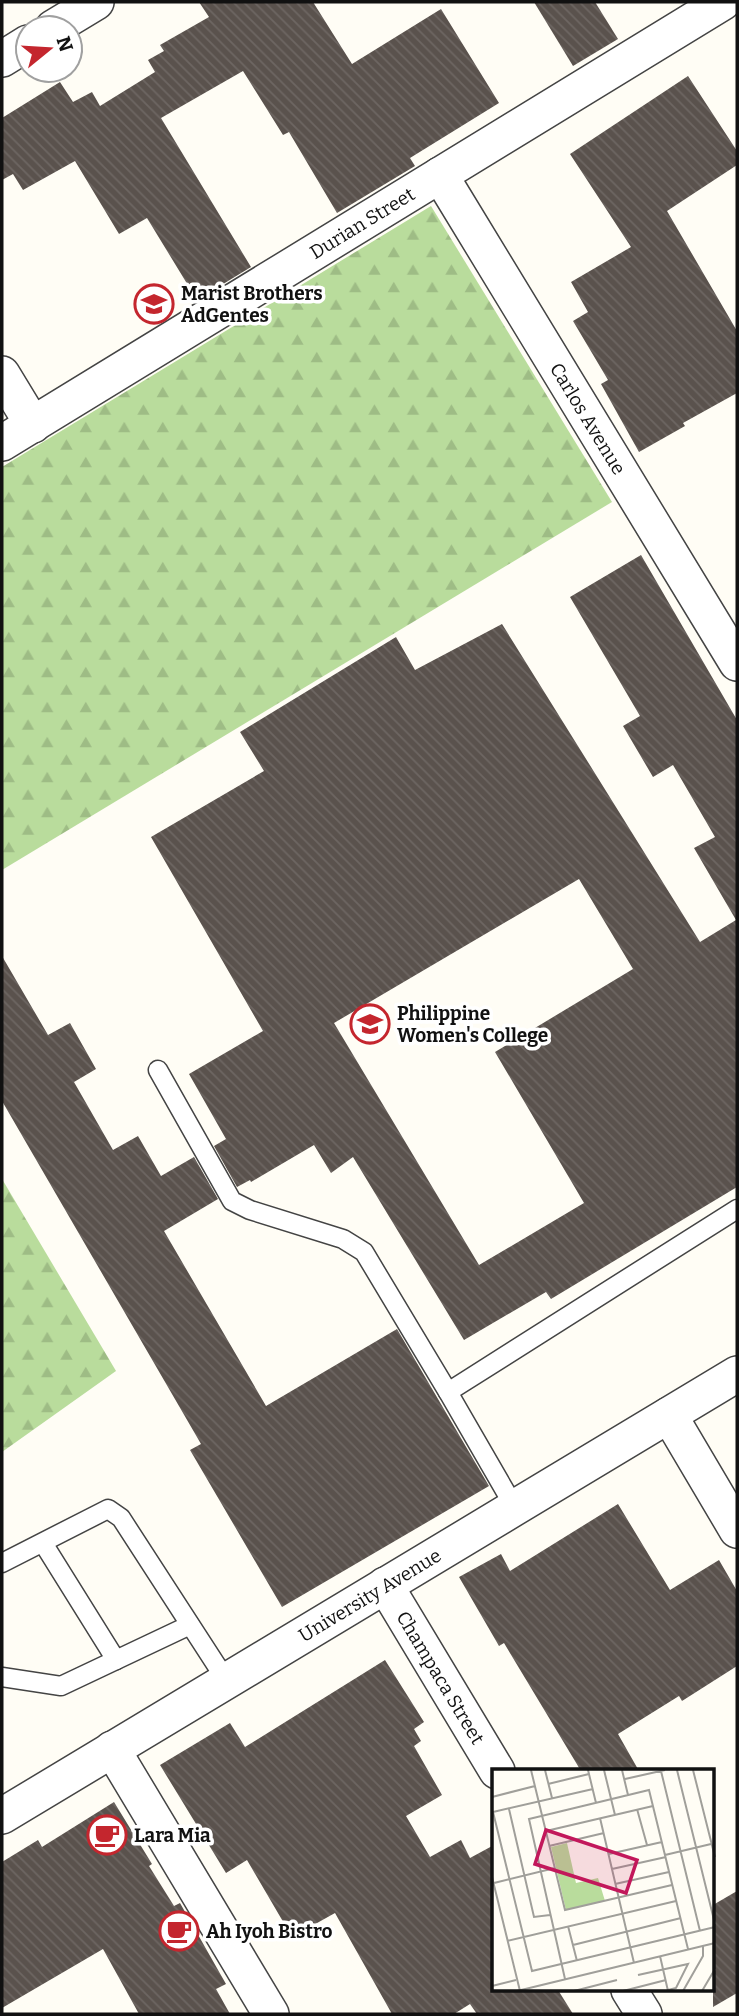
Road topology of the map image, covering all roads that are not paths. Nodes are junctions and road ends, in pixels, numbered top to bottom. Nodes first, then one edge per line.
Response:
1 (96, 2) edge
2 (724, 2) edge
3 (76, 14) edge
4 (737, 24) edge
5 (440, 175) junction
6 (2, 374) edge
7 (33, 425) junction
8 (2, 443) edge
9 (737, 663) edge
10 (158, 1070) dead end
11 (737, 1209) edge
12 (737, 1374) edge
13 (448, 1392) junction
14 (669, 1415) junction
15 (515, 1507) junction
16 (737, 1530) edge
17 (43, 1542) junction
18 (2, 1563) edge
19 (385, 1585) junction
20 (190, 1625) junction
21 (116, 1660) junction
22 (2, 1677) edge
23 (226, 1681) junction
24 (111, 1749) junction
25 (496, 1769) edge
26 (2, 1816) edge
27 (630, 1992) edge
28 (271, 2014) edge
29 (644, 2014) edge

1 - 3 street
2 - 4 street
2 - 5 street, Durian Street
5 - 7 street, Durian Street
5 - 9 street, Carlos Avenue
6 - 7 street
7 - 8 street, Durian Street
10 - 13 lane
11 - 13 lane
12 - 14 street, University Avenue
13 - 15 lane
14 - 15 street, University Avenue
14 - 16 street
15 - 19 street, University Avenue
17 - 18 lane
17 - 20 lane
17 - 21 lane
19 - 23 street, University Avenue
19 - 25 street, Champaca Street
20 - 21 lane
20 - 23 lane
21 - 22 lane
23 - 24 street, University Avenue
24 - 26 street, University Avenue
24 - 28 street
27 - 29 street

